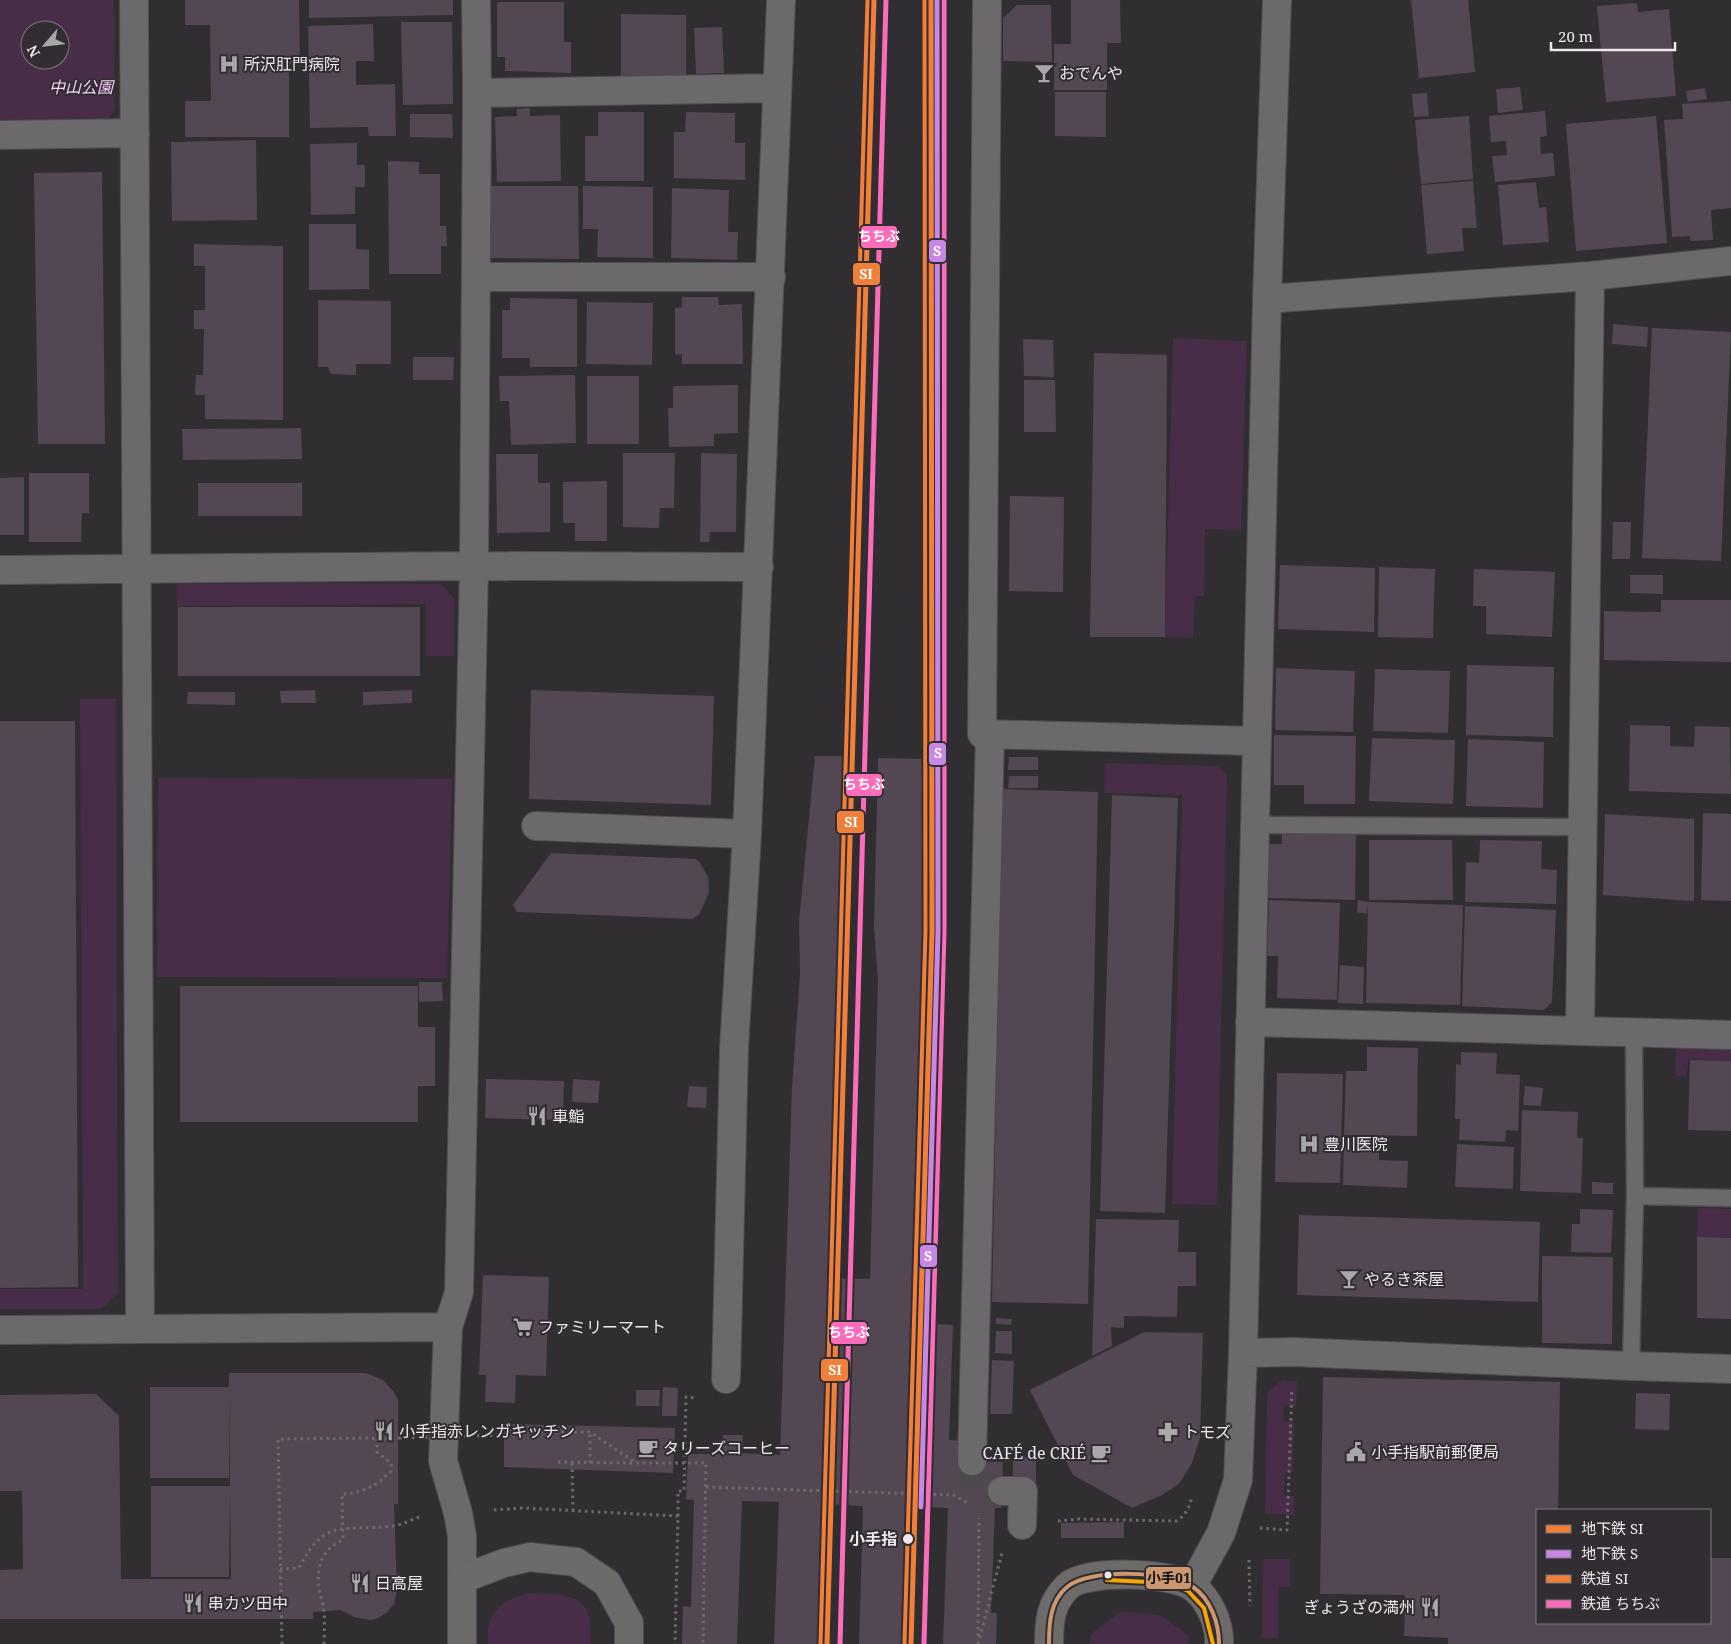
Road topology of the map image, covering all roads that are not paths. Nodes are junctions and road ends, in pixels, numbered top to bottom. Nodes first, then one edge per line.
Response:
1 (134, 0) edge
2 (476, 0) edge
3 (781, 0) edge
4 (987, 0) edge
5 (1277, 0) edge
6 (777, 88) junction
7 (477, 93) junction
8 (135, 133) junction
9 (0, 135) edge
10 (1731, 261) edge
11 (1590, 276) junction
12 (476, 277) junction
13 (771, 277) junction
14 (1267, 298) junction
15 (474, 566) junction
16 (759, 567) junction
17 (137, 569) junction
18 (0, 570) edge
19 (990, 734) junction
20 (1256, 741) junction
21 (1254, 825) junction
22 (536, 826) dead end
23 (1583, 827) junction
24 (747, 834) junction
25 (1250, 1022) junction
26 (1580, 1030) junction
27 (1634, 1032) junction
28 (1731, 1035) edge
29 (1636, 1196) junction
30 (1731, 1198) edge
31 (448, 1327) junction
32 (140, 1329) junction
33 (0, 1330) edge
34 (1243, 1353) junction
35 (1631, 1366) junction
36 (1731, 1369) edge
37 (726, 1379) road end
38 (972, 1461) tunnel mouth
39 (1002, 1491) tunnel mouth
40 (1022, 1525) road end
41 (462, 1579) junction
42 (1192, 1586) junction
43 (462, 1644) edge
44 (628, 1644) edge
45 (1049, 1644) edge
46 (1219, 1644) edge

1 - 8 street
2 - 7 street
3 - 6 street
4 - 19 street
5 - 14 street
6 - 7 street
6 - 13 street
7 - 12 street
8 - 9 street
8 - 17 street
10 - 11 street
11 - 14 street
11 - 23 street
12 - 13 street
12 - 15 street
13 - 16 street
14 - 20 street
15 - 16 street
15 - 17 street
15 - 31 street
16 - 24 street
17 - 18 street
17 - 32 street
19 - 20 street
19 - 38 street
20 - 21 street
21 - 23 lane
21 - 25 street
22 - 24 street
23 - 26 street
24 - 37 street
25 - 26 street
25 - 34 street
26 - 27 street
27 - 28 street
27 - 29 lane
29 - 30 lane
29 - 35 lane
31 - 32 street
31 - 41 street
32 - 33 street
34 - 35 street
34 - 42 street
35 - 36 street
39 - 40 street
41 - 43 street
41 - 44 street
42 - 45 street
42 - 46 street

